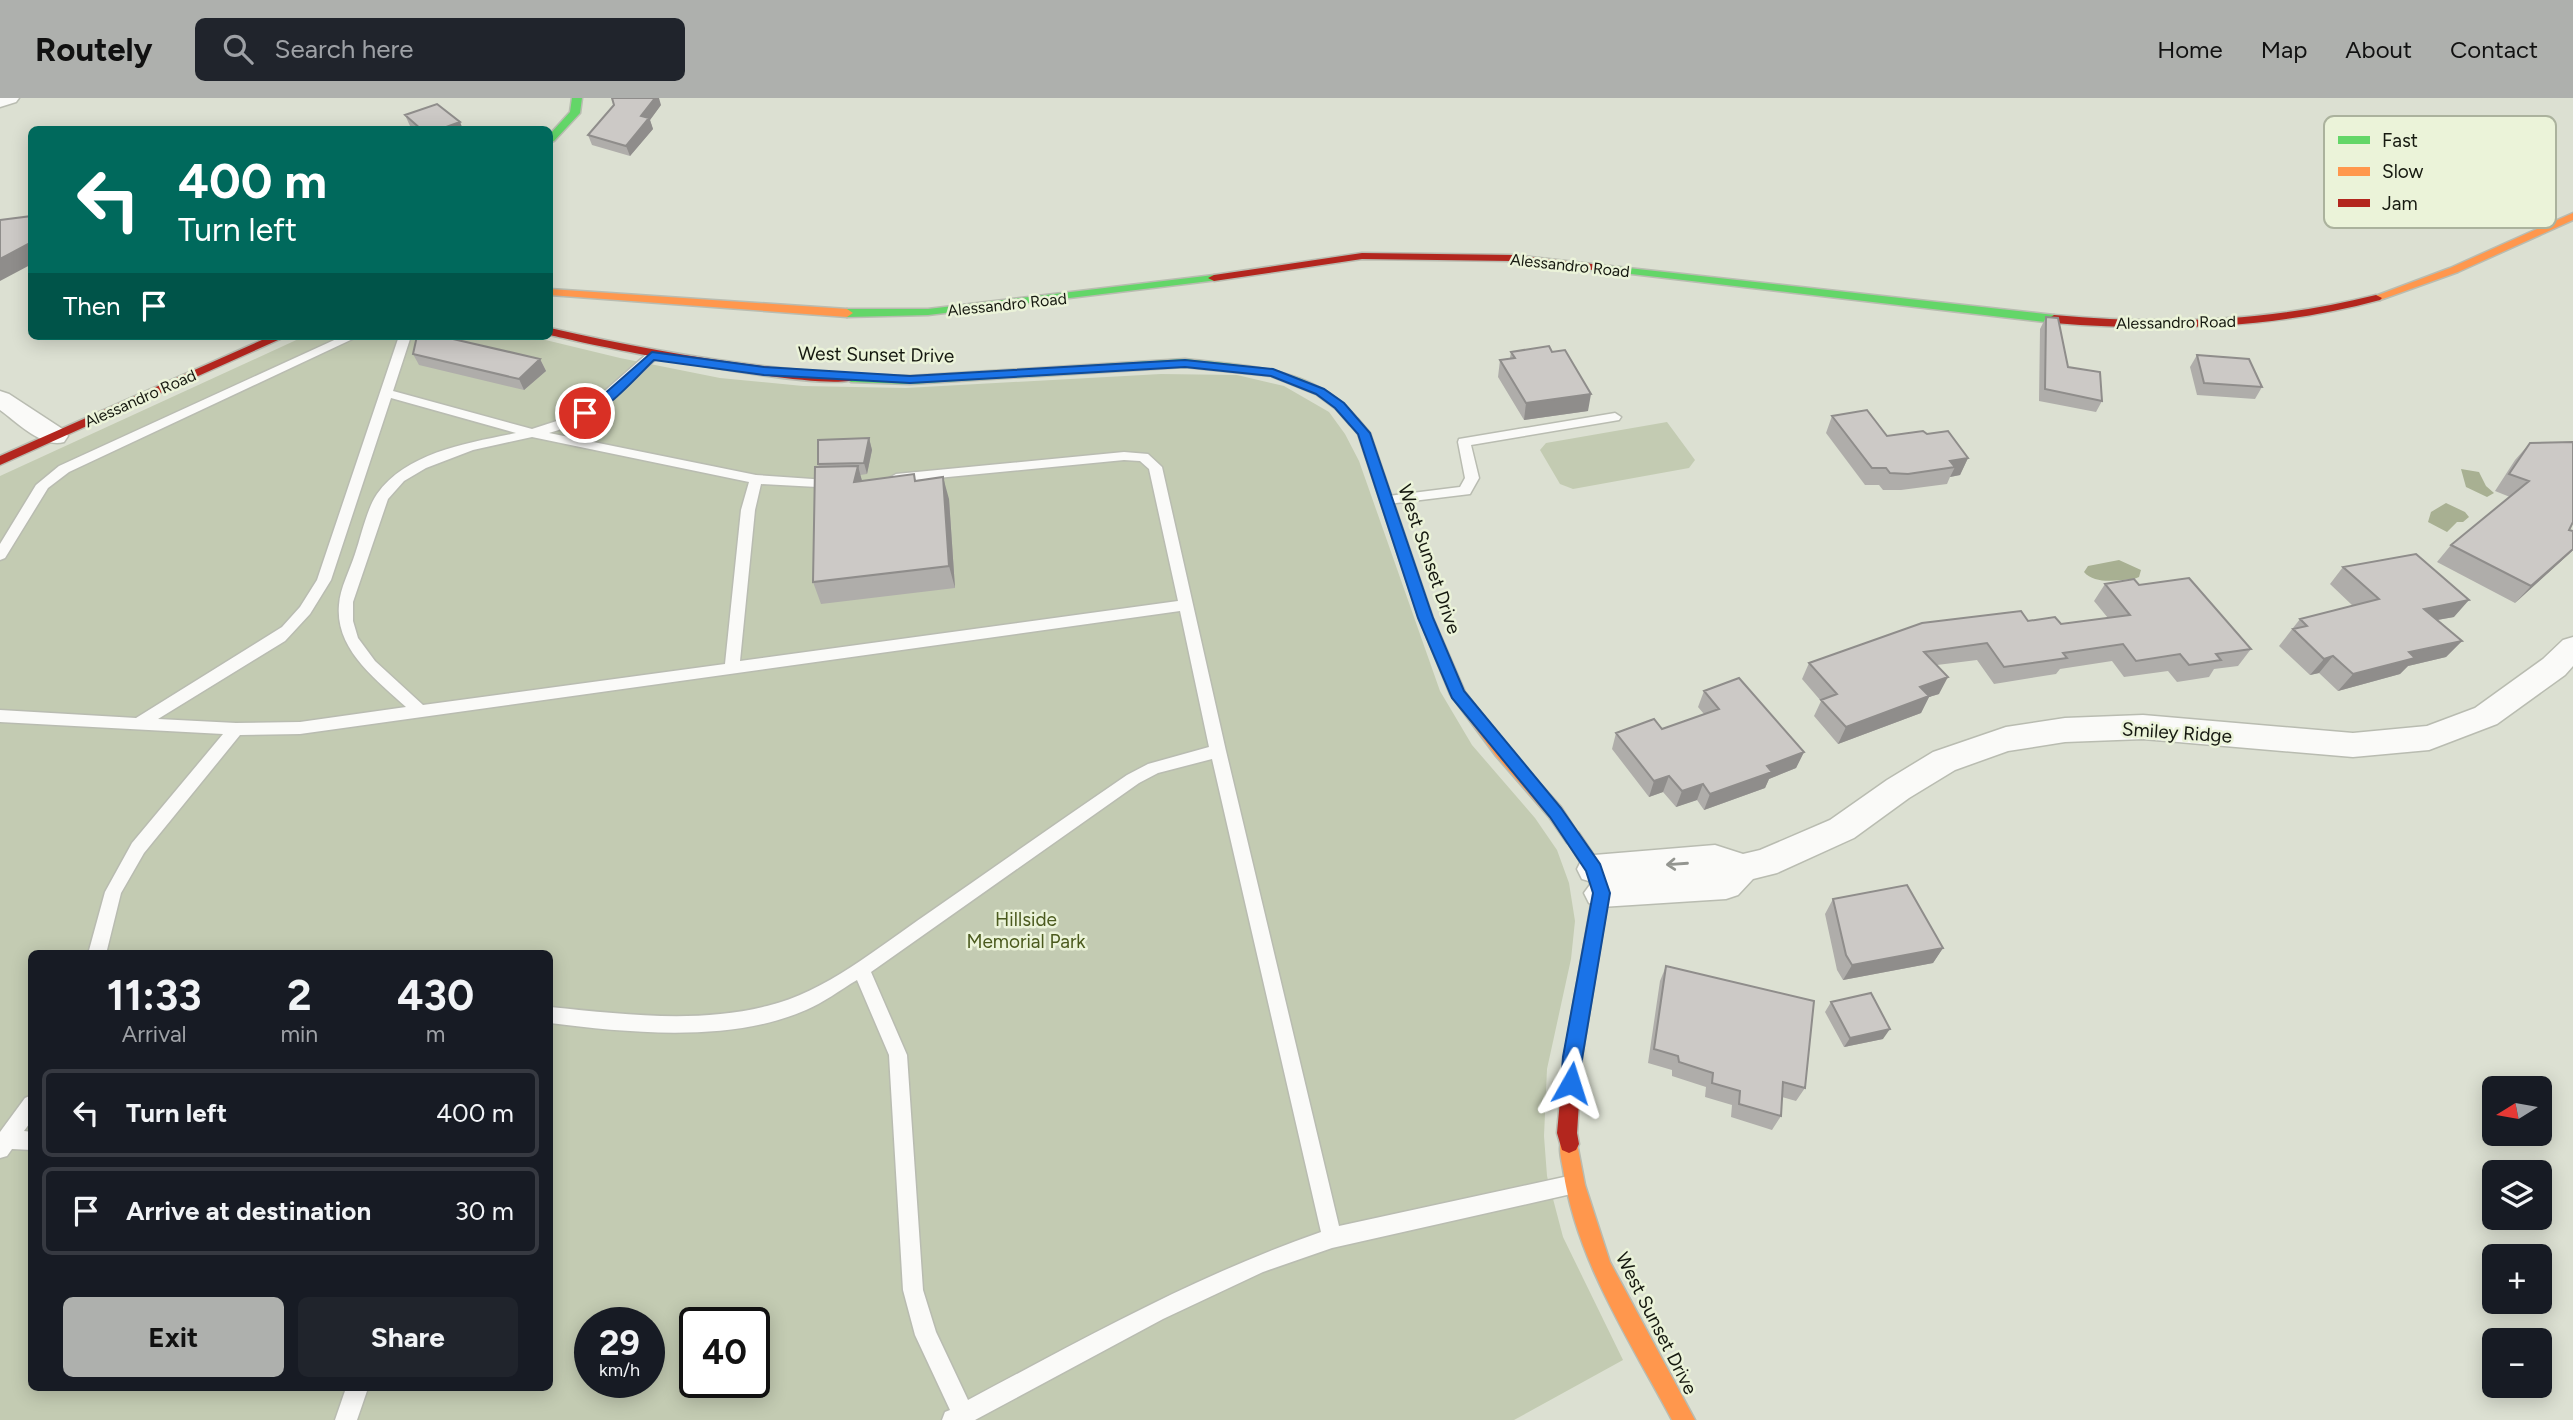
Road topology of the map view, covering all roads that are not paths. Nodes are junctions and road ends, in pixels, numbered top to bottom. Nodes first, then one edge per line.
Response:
1 (9, 98) edge
2 (577, 98) edge
3 (0, 102) edge
4 (553, 136) edge
5 (2573, 216) edge
6 (2556, 224) edge
7 (2546, 228) edge
8 (553, 292) edge
9 (553, 333) edge
10 (272, 340) edge
11 (344, 340) edge
12 (404, 340) edge
13 (652, 356) junction
14 (386, 393) junction
15 (0, 399) edge
16 (1615, 417) dead end
17 (531, 433) junction
18 (55, 436) junction
19 (0, 461) edge
20 (756, 479) junction
21 (879, 480) edge
22 (852, 482) edge
23 (1388, 500) junction
24 (0, 555) edge
25 (1186, 605) junction
26 (2573, 648) edge
27 (732, 667) junction
28 (418, 709) junction
29 (0, 716) edge
30 (141, 722) junction
31 (236, 729) junction
32 (1218, 751) junction
33 (1598, 881) junction
34 (98, 950) edge
35 (860, 969) junction
36 (553, 1015) edge
37 (28, 1110) edge
38 (28, 1141) edge
39 (3, 1144) edge
40 (1576, 1185) junction
41 (1332, 1238) junction
42 (356, 1391) edge
43 (958, 1416) edge
44 (346, 1420) edge
45 (1684, 1420) edge

1 - 3 street
2 - 4 street
5 - 6 street, Alessandro Road
7 - 8 street, Alessandro Road
9 - 13 street, West Sunset Drive
10 - 18 street, Alessandro Road
11 - 24 lane
12 - 14 lane
13 - 17 lane
13 - 23 street, West Sunset Drive
14 - 17 lane
14 - 30 lane
15 - 18 street
16 - 23 lane
17 - 20 lane
17 - 28 lane
18 - 19 street, Alessandro Road
20 - 22 lane
20 - 27 lane
21 - 25 lane
23 - 33 street, West Sunset Drive
25 - 27 lane
25 - 32 lane
26 - 33 street, Smiley Ridge
27 - 28 lane
28 - 31 lane
29 - 30 lane
30 - 31 lane
31 - 34 lane
32 - 35 lane
32 - 41 lane
33 - 40 street, West Sunset Drive
35 - 36 lane
35 - 43 lane
37 - 39 lane
38 - 39 lane
40 - 41 lane
40 - 45 street, West Sunset Drive
41 - 43 lane
42 - 44 lane

